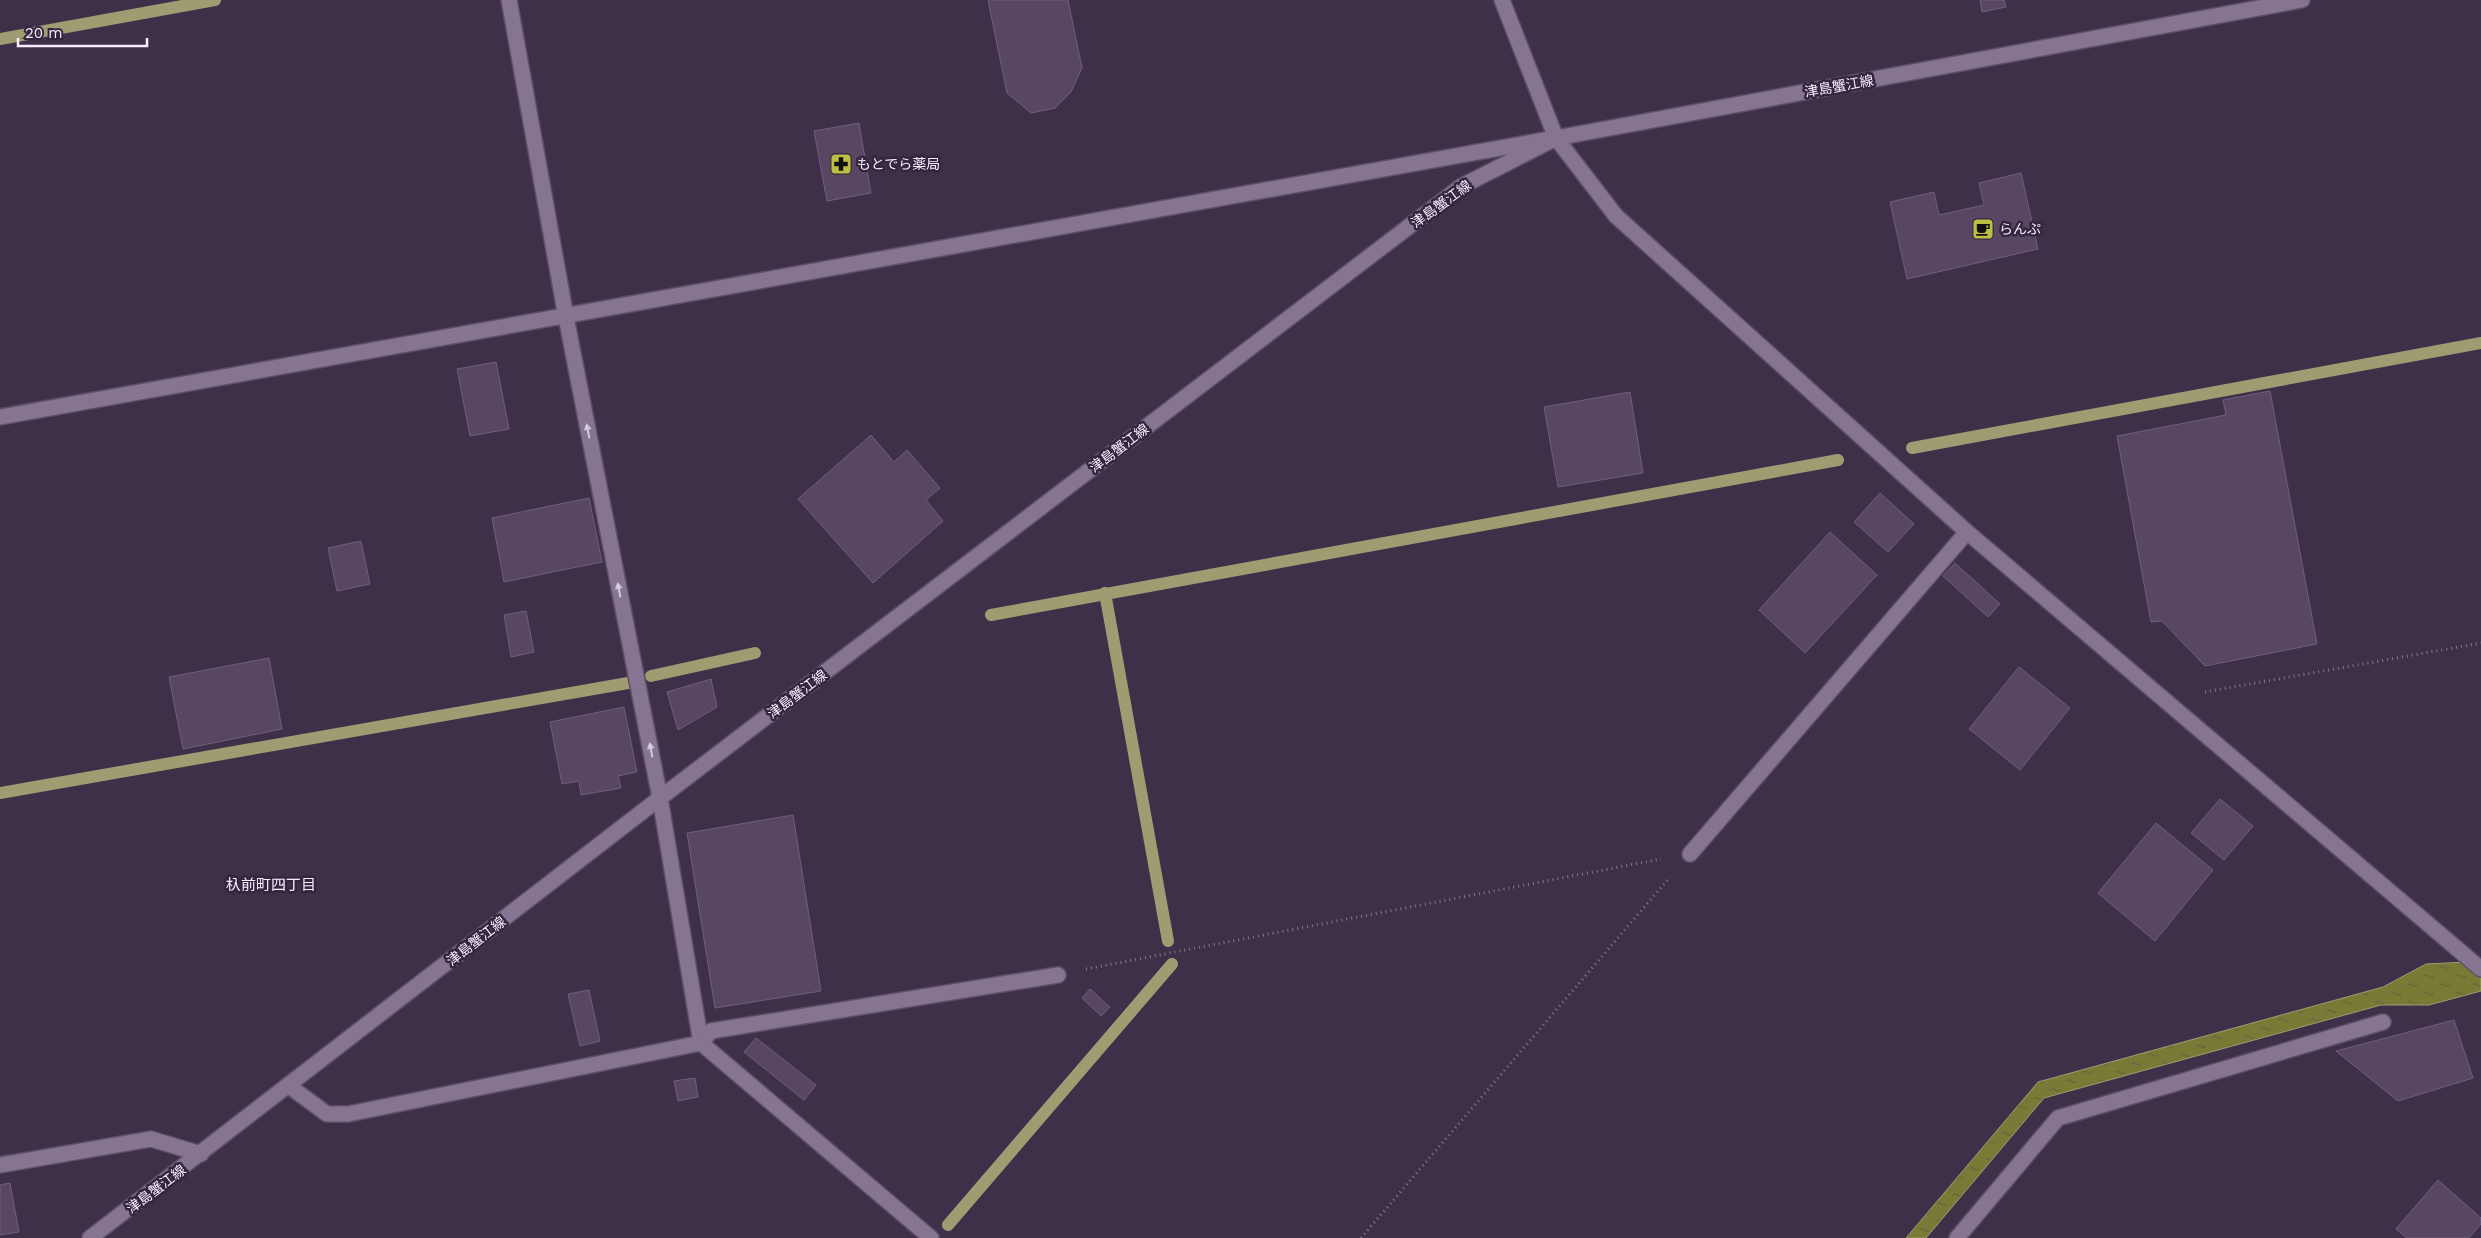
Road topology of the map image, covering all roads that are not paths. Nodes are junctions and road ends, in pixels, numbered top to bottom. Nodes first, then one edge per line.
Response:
1 (509, 0) edge
2 (1502, 0) edge
3 (2302, 0) edge
4 (1556, 138) junction
5 (566, 317) junction
6 (0, 417) edge
7 (1967, 532) junction
8 (660, 798) junction
9 (1690, 854) road end
10 (2481, 969) edge
11 (1058, 975) road end
12 (2383, 1022) dead end
13 (701, 1043) junction
14 (289, 1086) junction
15 (201, 1154) junction
16 (0, 1165) edge
17 (90, 1238) edge
18 (931, 1238) edge
19 (1957, 1238) edge

1 - 5 street
2 - 4 street
3 - 4 street, 津島蟹江線
4 - 5 street
4 - 7 street
4 - 8 street, 津島蟹江線
5 - 6 street
8 -> 5 street
7 - 9 street
7 - 10 street
8 - 13 street
8 - 14 street, 津島蟹江線
11 - 13 street
12 - 19 street
13 - 14 street
13 - 18 street
14 - 15 street, 津島蟹江線
15 - 16 street
15 - 17 street, 津島蟹江線

